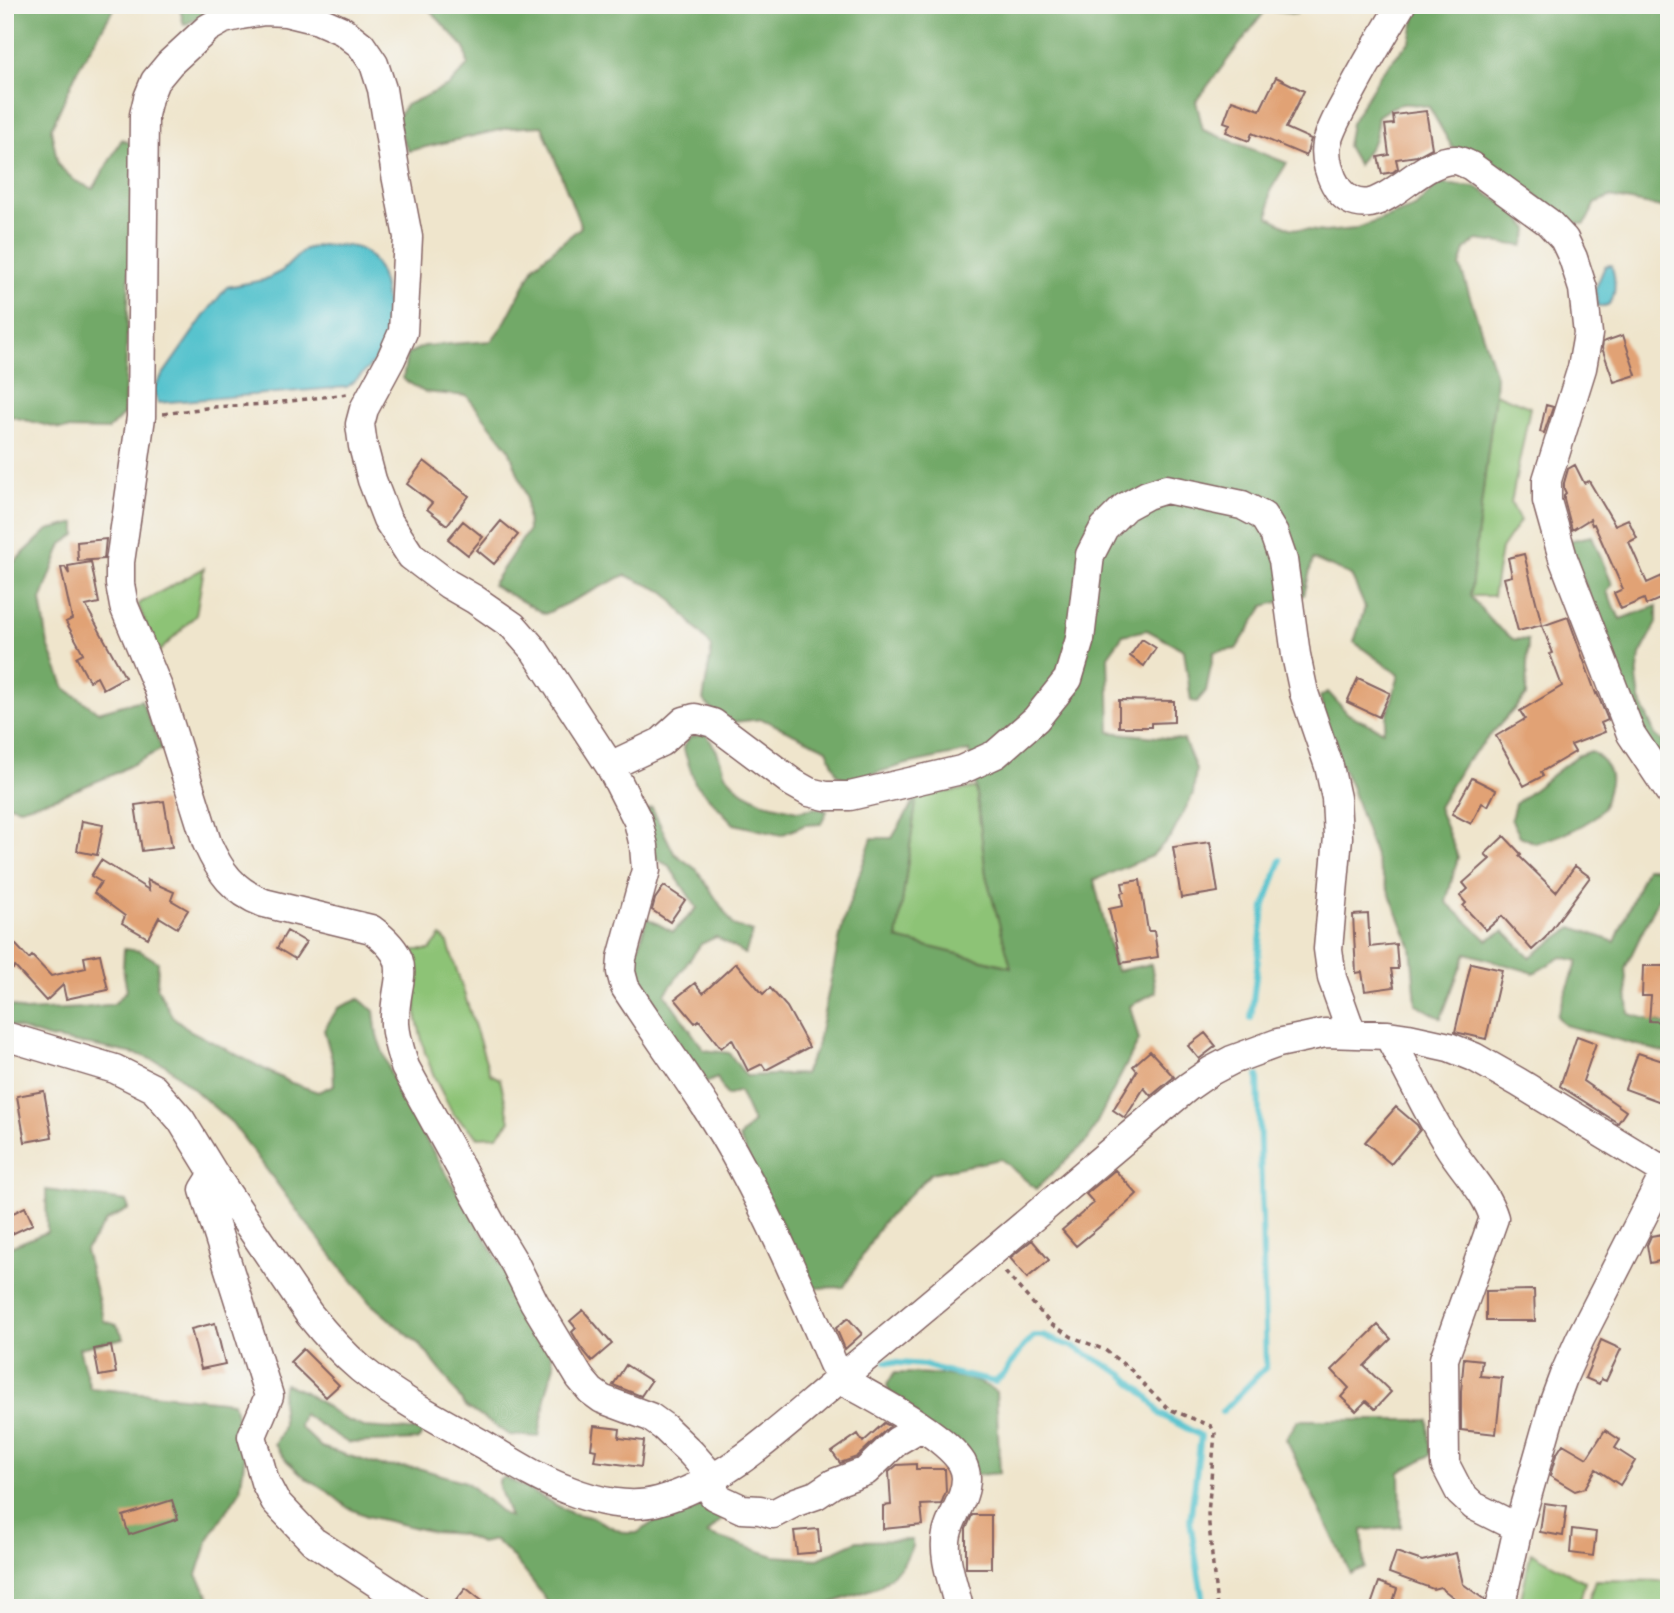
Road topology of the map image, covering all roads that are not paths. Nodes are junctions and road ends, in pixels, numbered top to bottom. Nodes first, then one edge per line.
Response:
1 (1401, 5) edge
2 (610, 766) junction
3 (1669, 791) edge
4 (1352, 1034) junction
5 (1388, 1035) junction
6 (6, 1038) edge
7 (1668, 1170) edge
8 (215, 1174) junction
9 (842, 1377) junction
10 (921, 1427) junction
11 (714, 1479) junction
12 (1518, 1528) junction
13 (415, 1608) edge
14 (959, 1608) edge
15 (1500, 1608) edge

1 - 3 street
2 - 4 street
2 - 9 street
2 - 11 street
4 - 5 street
4 - 9 street
5 - 7 street
5 - 12 street
6 - 8 street
7 - 12 street
8 - 11 street
8 - 13 street
9 - 10 street
9 - 11 street
10 - 11 street
10 - 14 street
12 - 15 street

